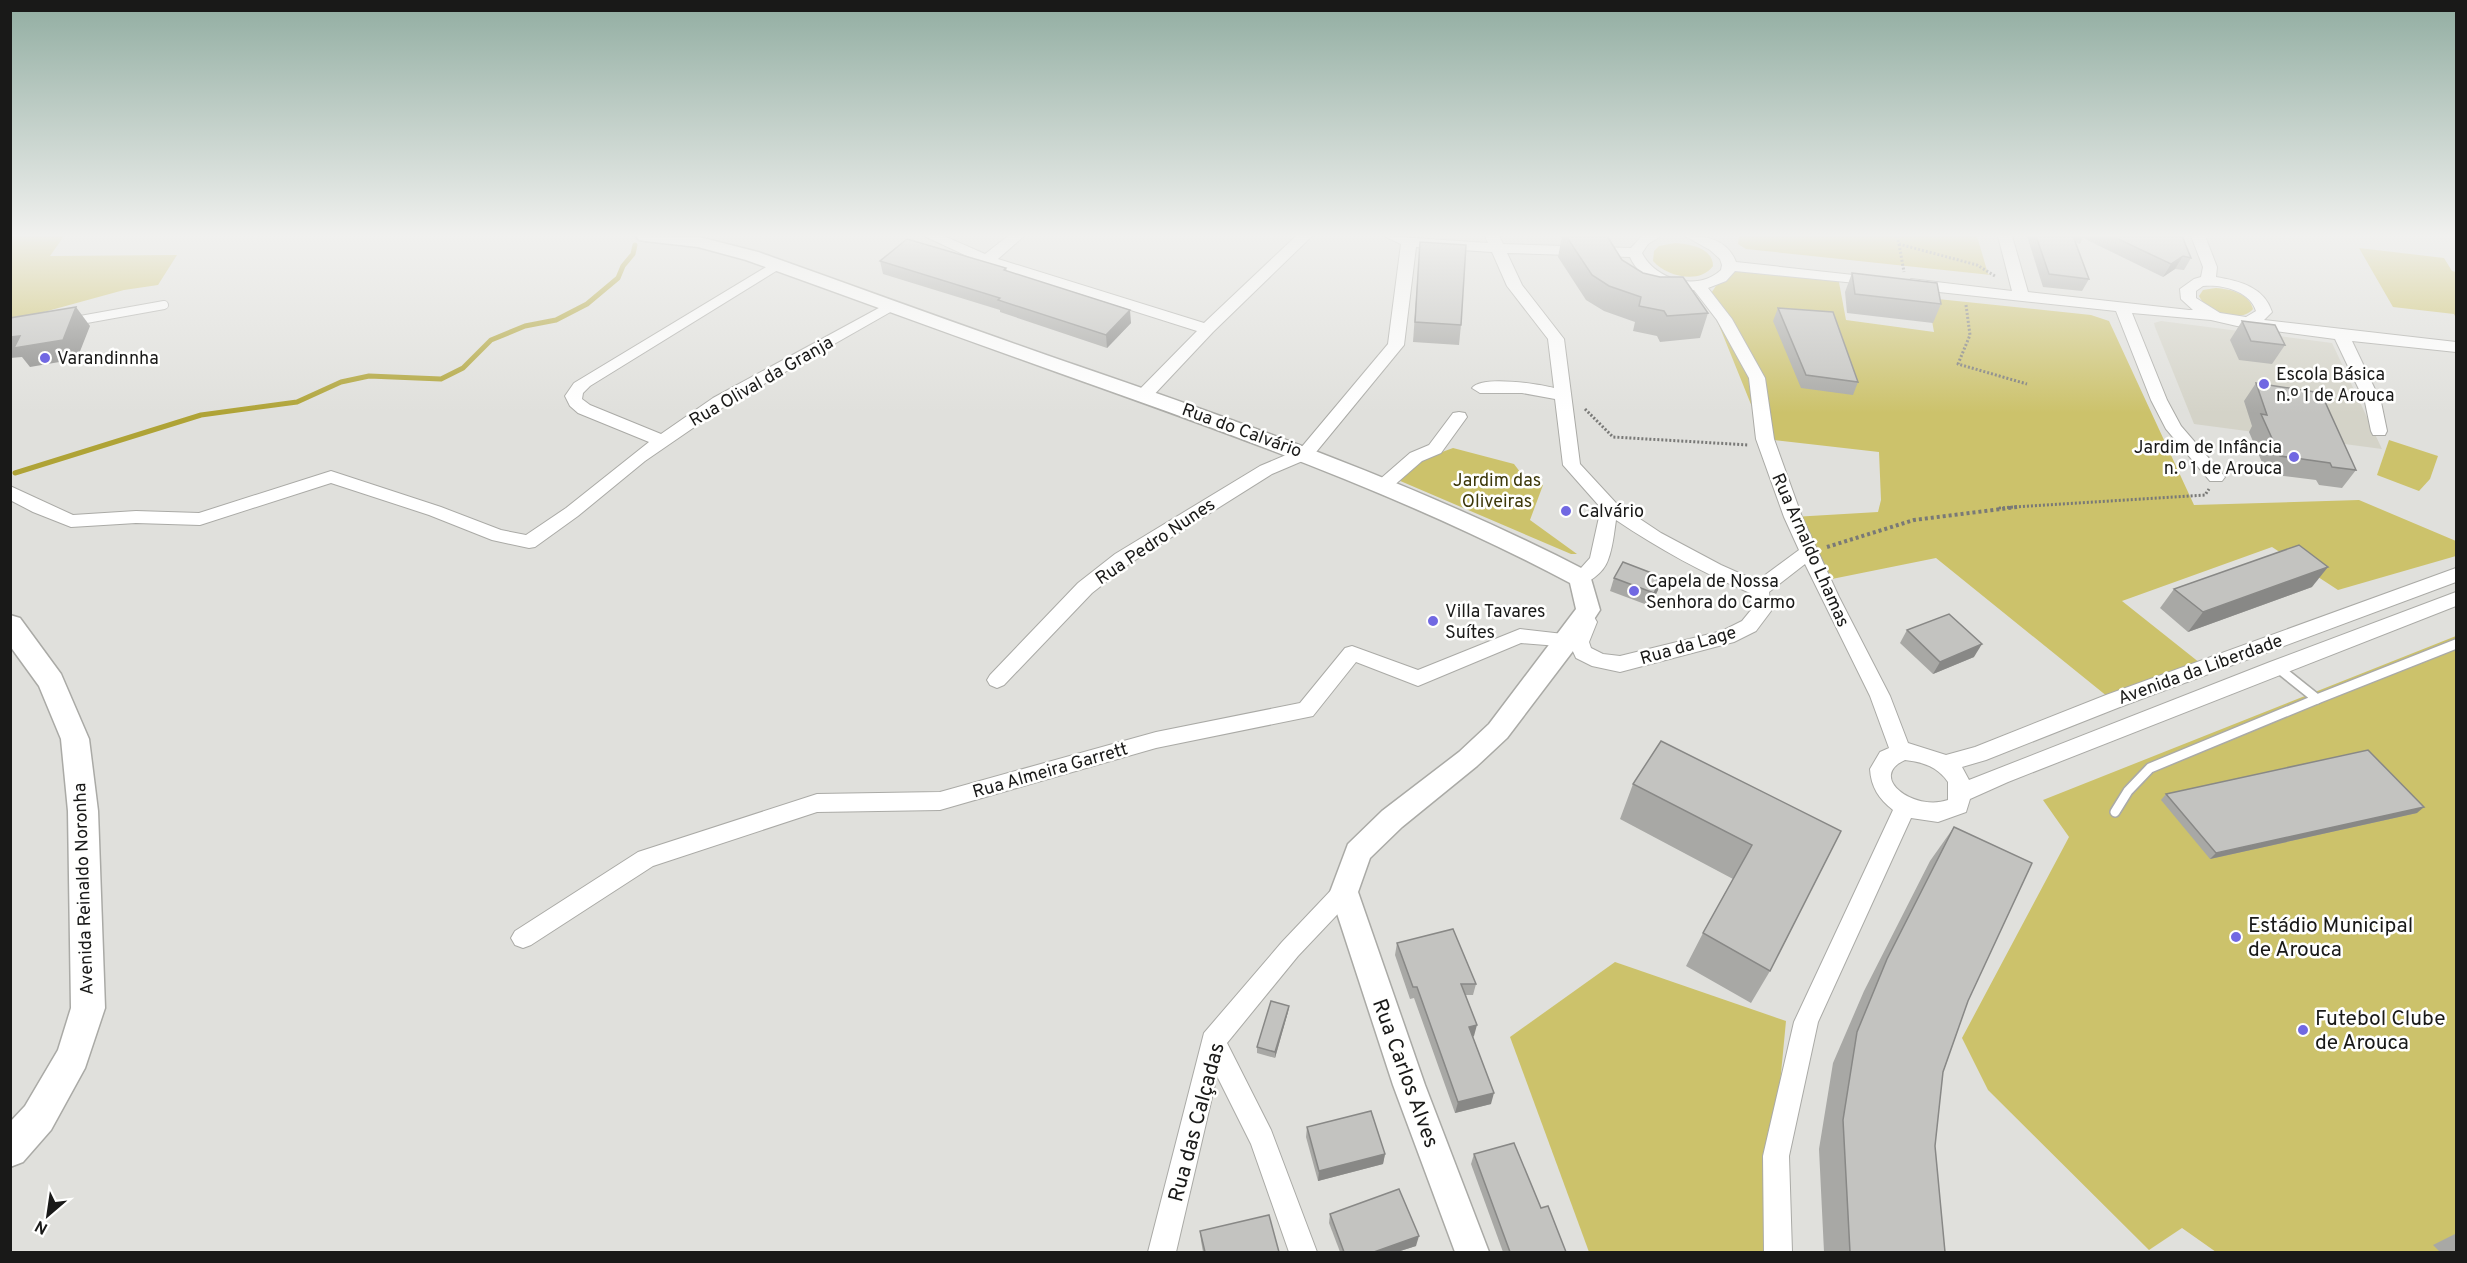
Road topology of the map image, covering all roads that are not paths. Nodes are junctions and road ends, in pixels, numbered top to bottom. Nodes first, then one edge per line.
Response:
1 (727, 295) edge
2 (861, 295) edge
3 (1098, 295) edge
4 (1243, 295) edge
5 (1402, 295) edge
6 (1522, 295) edge
7 (1706, 295) edge
8 (2010, 295) edge
9 (2189, 295) edge
10 (2251, 295) edge
11 (2020, 296) joint
12 (2189, 299) junction
13 (164, 304) dead end
14 (893, 306) junction
15 (2122, 308) junction
16 (2162, 312) junction
17 (2264, 312) junction
18 (2212, 315) junction
19 (67, 322) edge
20 (2246, 322) junction
21 (1207, 329) junction
22 (2304, 331) junction
23 (2341, 335) junction
24 (2457, 347) edge
25 (1480, 388) dead end
26 (1143, 396) junction
27 (1564, 399) junction
28 (1459, 417) dead end
29 (2379, 431) dead end
30 (663, 441) junction
31 (1306, 453) junction
32 (2216, 477) road end
33 (1384, 484) junction
34 (10, 492) edge
35 (1610, 507) junction
36 (1809, 552) junction
37 (2457, 575) edge
38 (1581, 578) junction
39 (1759, 589) junction
40 (2457, 599) edge
41 (1586, 604) junction
42 (10, 625) edge
43 (1567, 641) junction
44 (2457, 644) edge
45 (2277, 667) junction
46 (997, 680) dead end
47 (2317, 699) junction
48 (1901, 752) junction
49 (1943, 764) junction
50 (1962, 793) junction
51 (1905, 807) junction
52 (2115, 812) dead end
53 (1344, 892) junction
54 (523, 938) dead end
55 (1213, 1041) junction
56 (10, 1149) edge
57 (1162, 1252) edge
58 (1303, 1252) edge
59 (1472, 1252) edge
60 (1778, 1252) edge

1 - 30 street
2 - 14 street, Rua do Calvário
3 - 21 street
4 - 21 street
5 - 31 street
6 - 27 street
7 - 36 street, Rua Arnaldo Lhamas
8 - 11 street
9 - 12 street
10 - 17 street
11 - 15 street
12 - 16 street
12 - 18 street
13 - 19 lane
14 - 26 street, Rua do Calvário
14 - 30 street, Rua Olival da Granja
15 - 16 street
15 - 32 street
16 - 18 street
17 - 20 street
17 - 22 street
18 - 20 street
20 - 22 street
21 - 26 street
22 - 23 street
23 - 24 street
23 - 29 street
25 - 27 street
26 - 31 street, Rua do Calvário
27 - 35 street
28 - 33 street
30 - 34 street, Rua Olival da Granja
31 - 33 street, Rua do Calvário
31 - 46 street, Rua Pedro Nunes
33 - 38 street, Rua do Calvário
35 - 38 street
35 - 39 street
36 - 39 street
36 - 48 street, Rua Arnaldo Lhamas
37 - 49 street, Avenida da Liberdade
38 - 41 street
39 - 41 street, Rua da Lage
40 - 45 street, Avenida da Liberdade
41 - 43 street
42 - 56 main road, Avenida Reinaldo Noronha
43 - 53 street
43 - 54 street, Rua Almeira Garrett
44 - 47 lane
45 - 47 lane
45 - 50 street, Avenida da Liberdade
47 - 52 lane
48 - 49 street
48 - 51 street
49 - 50 street
50 - 51 street
51 - 60 street
53 - 55 street, Rua das Calçadas
53 - 59 street, Rua Carlos Alves
55 - 57 street, Rua das Calçadas
55 - 58 street

